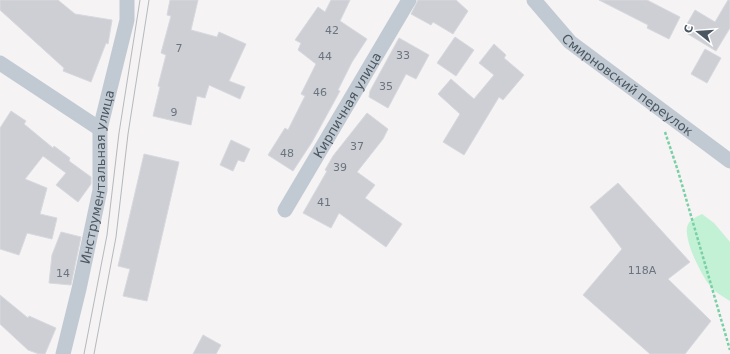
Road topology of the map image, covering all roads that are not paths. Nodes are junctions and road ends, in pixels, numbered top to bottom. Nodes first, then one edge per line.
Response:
1 (127, 0) edge
2 (409, 0) edge
3 (534, 0) edge
4 (0, 63) edge
5 (100, 129) junction
6 (730, 161) edge
7 (285, 210) dead end
8 (62, 354) edge

1 - 5 street, Инструментальная улица
2 - 7 street, Кирпичная улица
3 - 6 street, Смирновский переулок
4 - 5 street
5 - 8 street, Инструментальная улица

